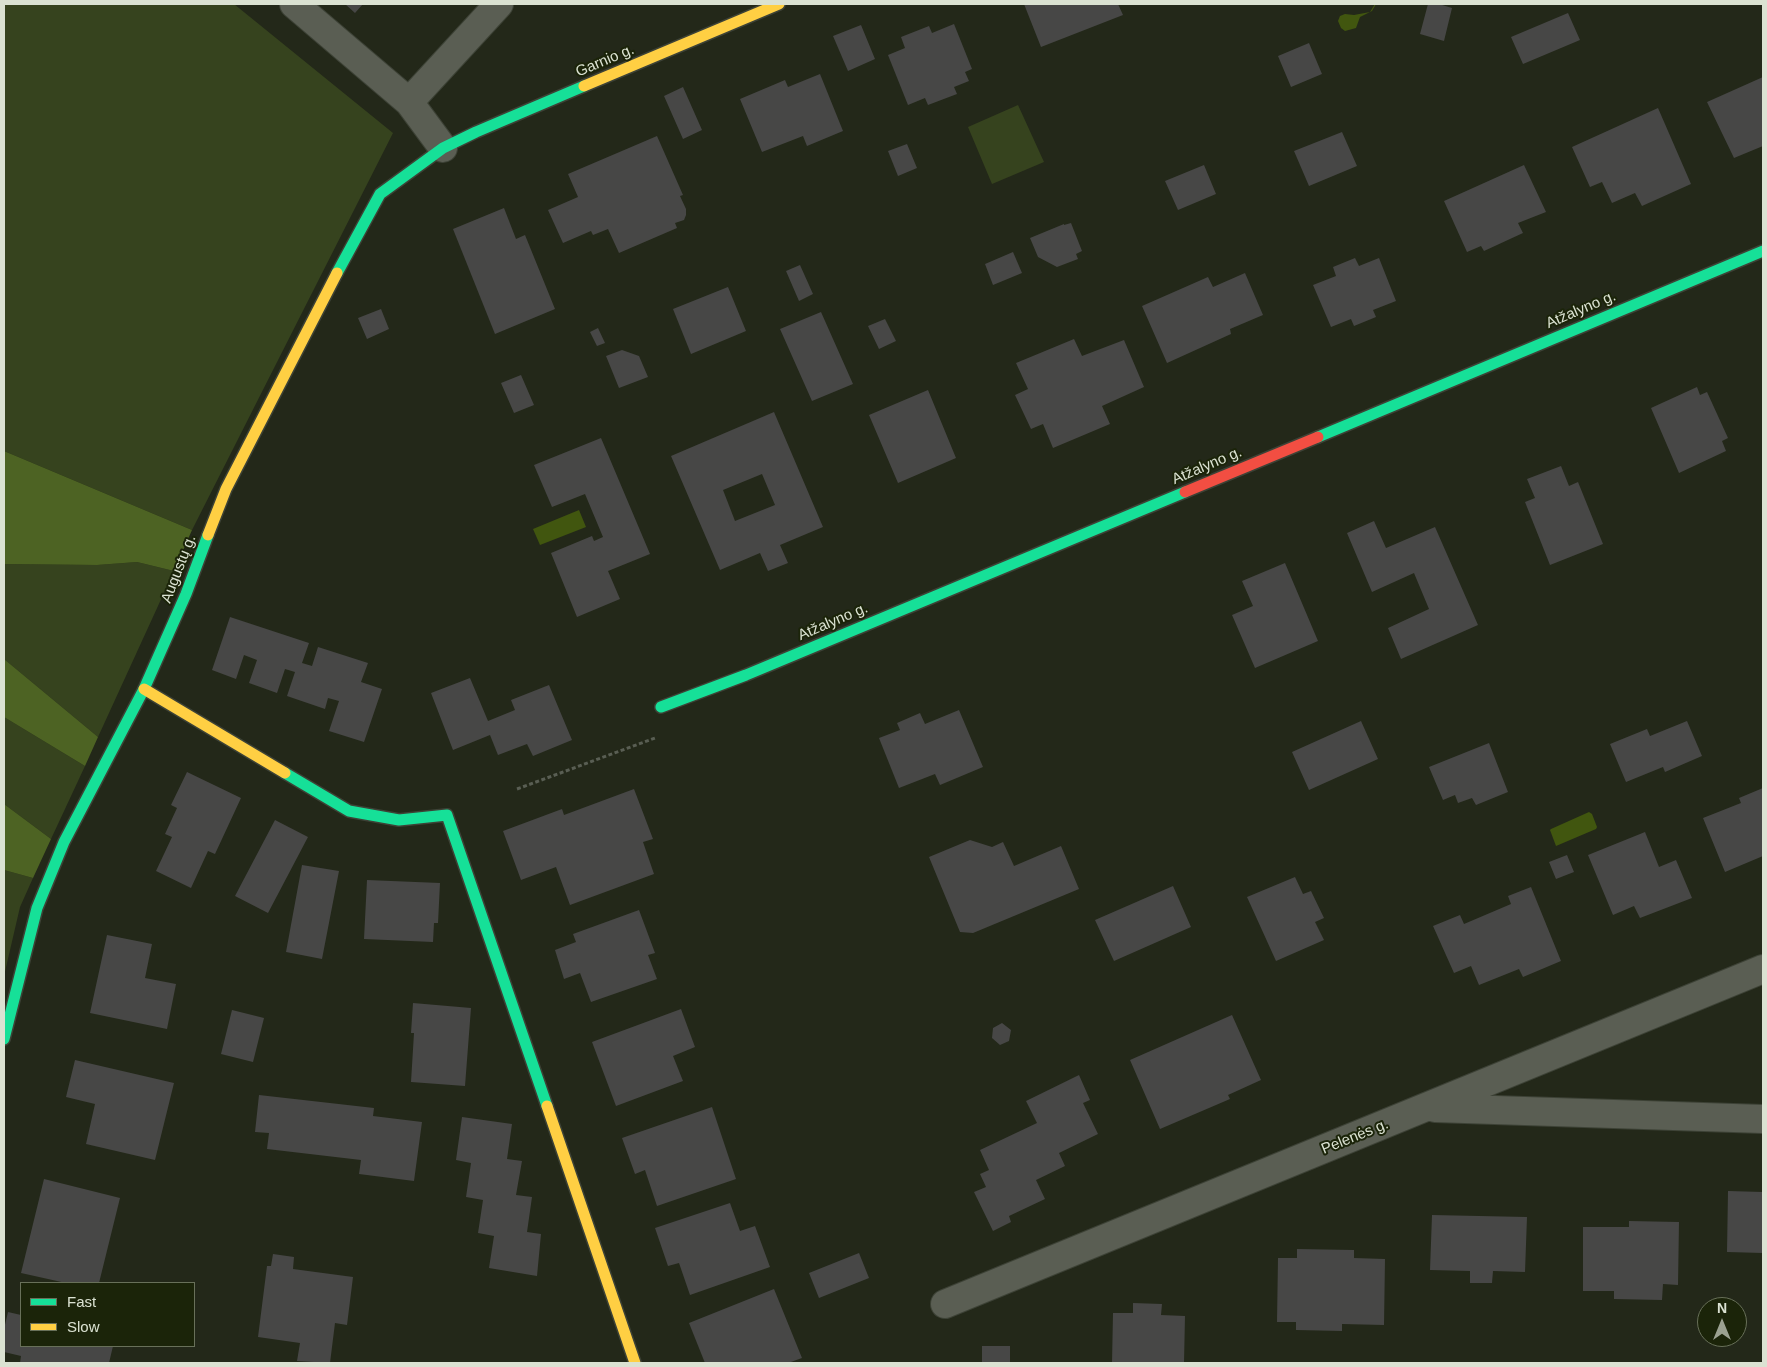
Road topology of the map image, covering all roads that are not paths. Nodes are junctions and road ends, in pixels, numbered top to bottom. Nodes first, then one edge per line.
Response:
1 (294, 4) edge
2 (500, 4) edge
3 (779, 4) edge
4 (409, 102) junction
5 (443, 148) junction
6 (1763, 251) edge
7 (144, 689) junction
8 (661, 708) road end
9 (1763, 969) edge
10 (4, 1039) edge
11 (1426, 1108) junction
12 (1763, 1119) edge
13 (946, 1304) dead end
14 (635, 1363) edge

1 - 4 street
2 - 4 street
3 - 5 street, Garnio g.
4 - 5 street
5 - 7 street, Augustų g.
6 - 8 street, Atžalyno g.
7 - 10 street, Augustų g.
7 - 14 street
9 - 11 street, Pelenės g.
11 - 12 street
11 - 13 street, Pelenės g.

